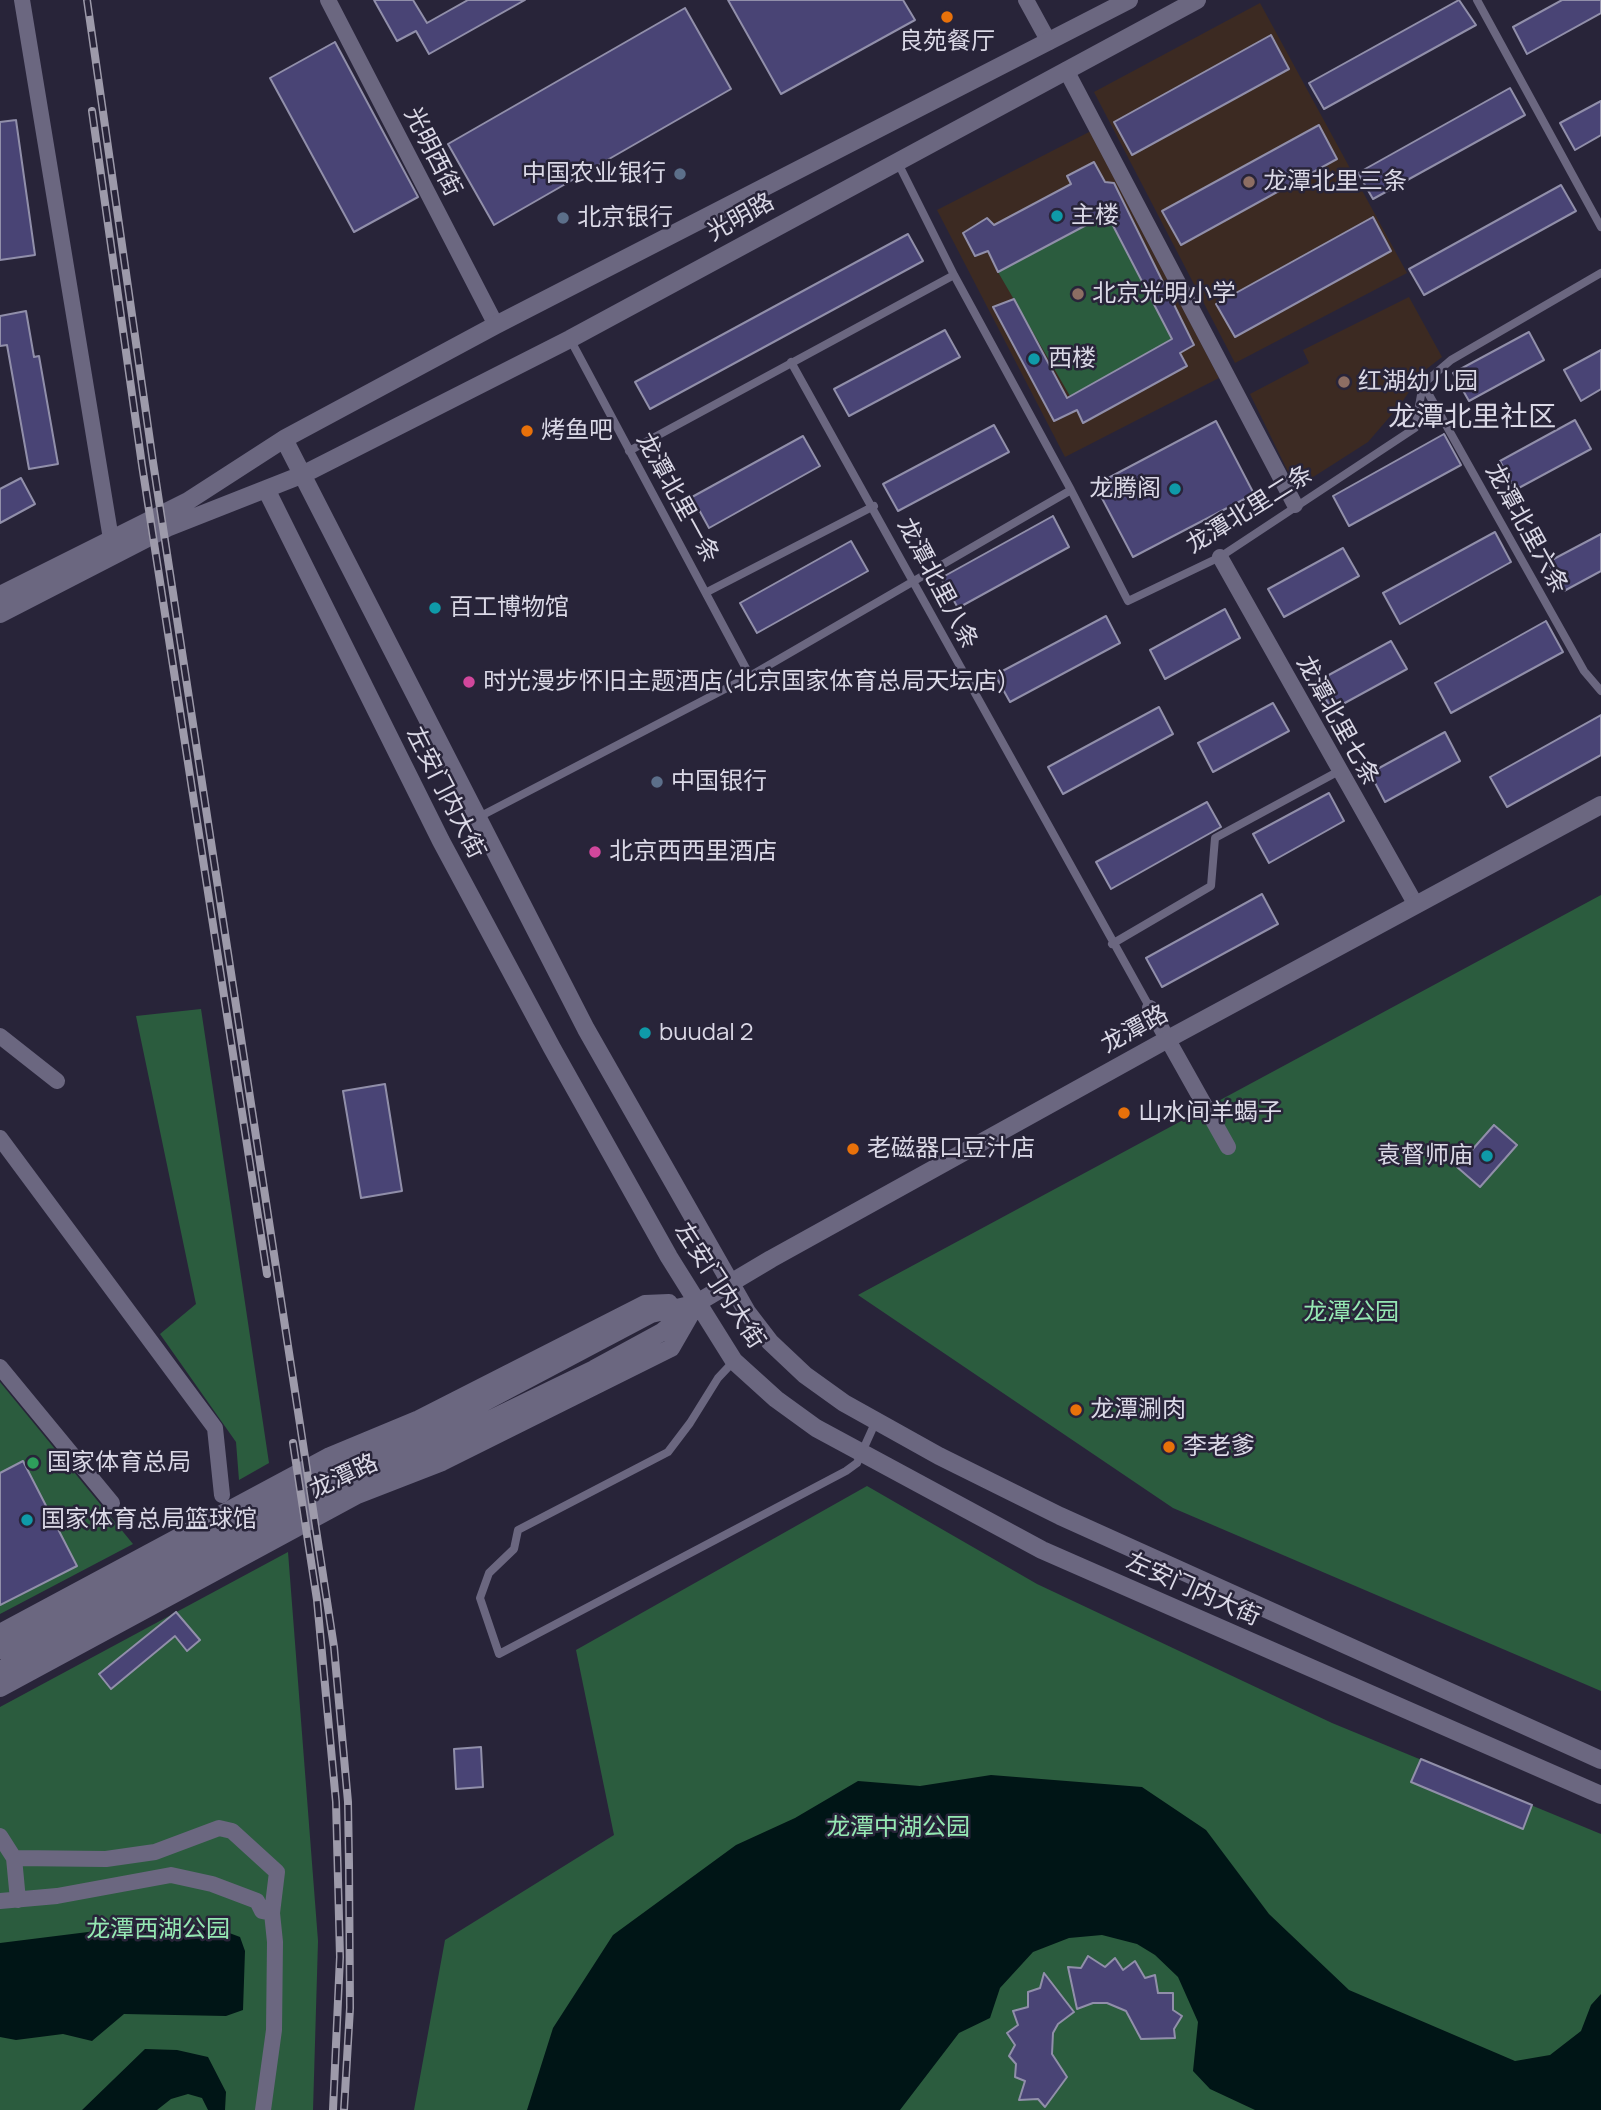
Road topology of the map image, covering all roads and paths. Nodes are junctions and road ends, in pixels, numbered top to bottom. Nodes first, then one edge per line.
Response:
1 (22, 0) edge
2 (328, 0) edge
3 (1026, 0) edge
4 (1129, 0) edge
5 (1197, 0) edge
6 (1477, 0) edge
7 (1049, 42) junction
8 (1066, 71) junction
9 (897, 161) junction
10 (1601, 227) edge
11 (1601, 273) edge
12 (954, 275) junction
13 (496, 325) junction
14 (570, 339) junction
15 (791, 362) junction
16 (1423, 384) junction
17 (284, 439) junction
18 (629, 451) junction
19 (304, 474) junction
20 (266, 489) junction
21 (1071, 490) junction
22 (1295, 505) junction
23 (874, 506) junction
24 (111, 539) junction
25 (1220, 557) junction
26 (912, 583) junction
27 (707, 592) junction
28 (0, 596) edge
29 (0, 614) edge
30 (750, 676) junction
31 (1601, 691) edge
32 (1339, 771) junction
33 (1601, 805) edge
34 (477, 818) junction
35 (1416, 905) junction
36 (1112, 943) junction
37 (1150, 1008) joint
38 (0, 1036) edge
39 (1168, 1039) junction
40 (57, 1081) dead end
41 (0, 1138) edge
42 (1228, 1147) dead end
43 (731, 1283) junction
44 (697, 1303) junction
45 (734, 1361) junction
46 (0, 1367) edge
47 (876, 1421) junction
48 (863, 1451) junction
49 (222, 1495) dead end
50 (111, 1503) dead end
51 (0, 1633) edge
52 (0, 1650) edge
53 (0, 1670) edge
54 (0, 1688) edge
55 (1601, 1760) edge
56 (1601, 1795) edge
57 (0, 1836) edge
58 (14, 1858) junction
59 (18, 1900) junction
60 (0, 1901) edge
61 (272, 1913) junction
62 (263, 2110) edge

1 - 24 street
2 - 13 street, 光明西街
3 - 7 street
4 - 7 street, 光明路
5 - 8 street, 光明路
6 - 10 lane
7 - 13 street, 光明路
8 - 9 street, 光明路
8 - 22 street
9 - 12 lane, 龙潭北里二条
9 - 14 street, 光明路
11 - 16 lane
12 - 15 lane
12 - 21 lane, 龙潭北里二条
13 - 17 street, 光明路
14 - 18 lane, 龙潭北里一条
14 - 19 street, 光明路
15 - 18 lane
15 - 23 lane, 龙潭北里八条
16 - 22 lane, 龙潭北里二条
16 - 31 lane, 龙潭北里六条
17 - 19 street, 左安门内大街
17 - 24 street, 光明路
18 - 27 lane, 龙潭北里一条
19 - 20 street, 光明路
19 - 34 street, 左安门内大街
20 - 29 street, 光明路
20 - 44 street, 左安门内大街
21 - 25 lane, 龙潭北里二条
21 - 26 lane
22 - 25 lane, 龙潭北里二条
23 - 26 lane, 龙潭北里八条
23 - 27 lane
24 - 28 street, 光明路
25 - 32 street, 龙潭北里七条
26 - 30 lane
26 - 36 lane, 龙潭北里八条
27 - 30 lane, 龙潭北里一条
30 - 34 lane
32 - 35 street, 龙潭北里七条
32 - 36 lane
33 - 35 street, 龙潭路
34 - 43 street, 左安门内大街
35 - 39 street, 龙潭路
36 - 37 lane, 龙潭北里八条
37 - 39 street
38 - 40 street
39 - 42 street
39 - 43 street, 龙潭路
41 - 49 street
43 - 44 street, 龙潭路
43 - 47 street, 左安门内大街
44 - 45 street, 左安门内大街
44 - 51 street, 龙潭路
44 - 52 street, 龙潭路
44 - 53 street, 龙潭路
44 - 54 street, 龙潭路
45 - 48 street, 左安门内大街
45 - 48 lane
46 - 50 street
47 - 48 lane
47 - 55 street, 左安门内大街
48 - 56 street, 左安门内大街
57 - 58 street
58 - 59 street
58 - 61 street
59 - 60 street
59 - 61 street
61 - 62 street

